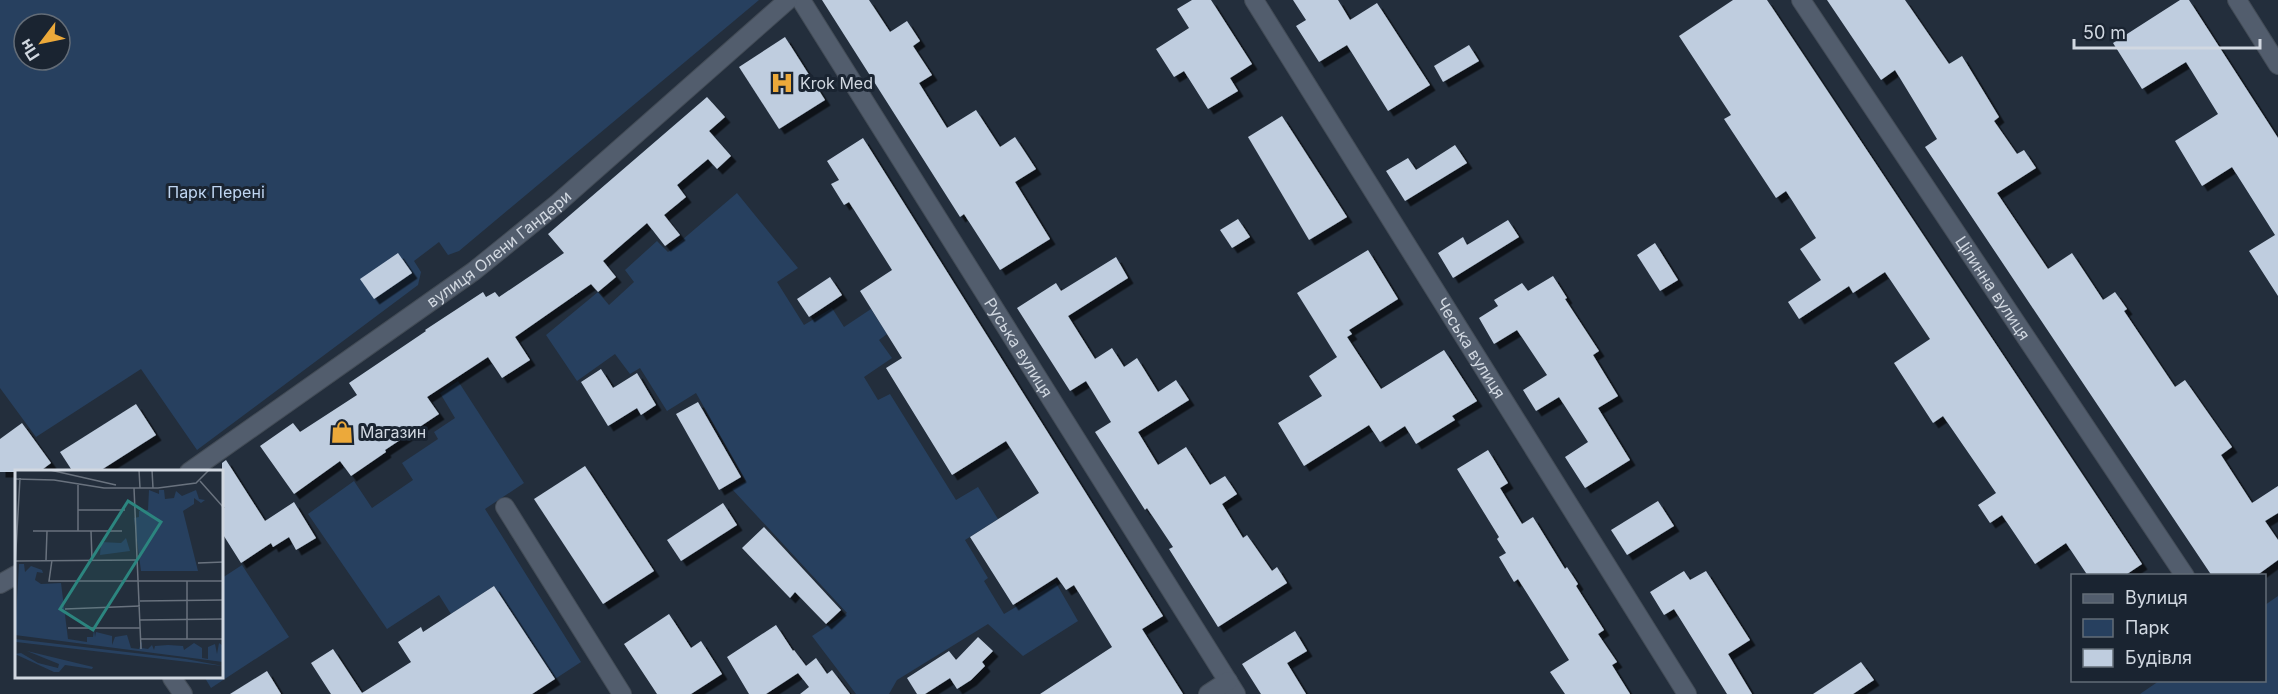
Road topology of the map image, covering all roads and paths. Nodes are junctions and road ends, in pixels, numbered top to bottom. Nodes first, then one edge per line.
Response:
1 (788, 0) edge
2 (801, 0) edge
3 (1254, 0) edge
4 (1801, 0) edge
5 (2237, 0) edge
6 (2278, 65) edge
7 (192, 470) edge
8 (505, 507) dead end
9 (2184, 574) edge
10 (15, 576) edge
11 (0, 584) edge
12 (173, 679) edge
13 (1232, 687) edge
14 (183, 694) edge
15 (622, 694) edge
16 (1208, 694) edge
17 (1687, 694) edge

1 - 7 street, вулиця Олени Гандери
2 - 13 street, Руська вулиця
3 - 17 street, Чеська вулиця
4 - 9 street, Цілинна вулиця
5 - 6 street
8 - 15 street
10 - 11 street
12 - 14 street
13 - 16 street

